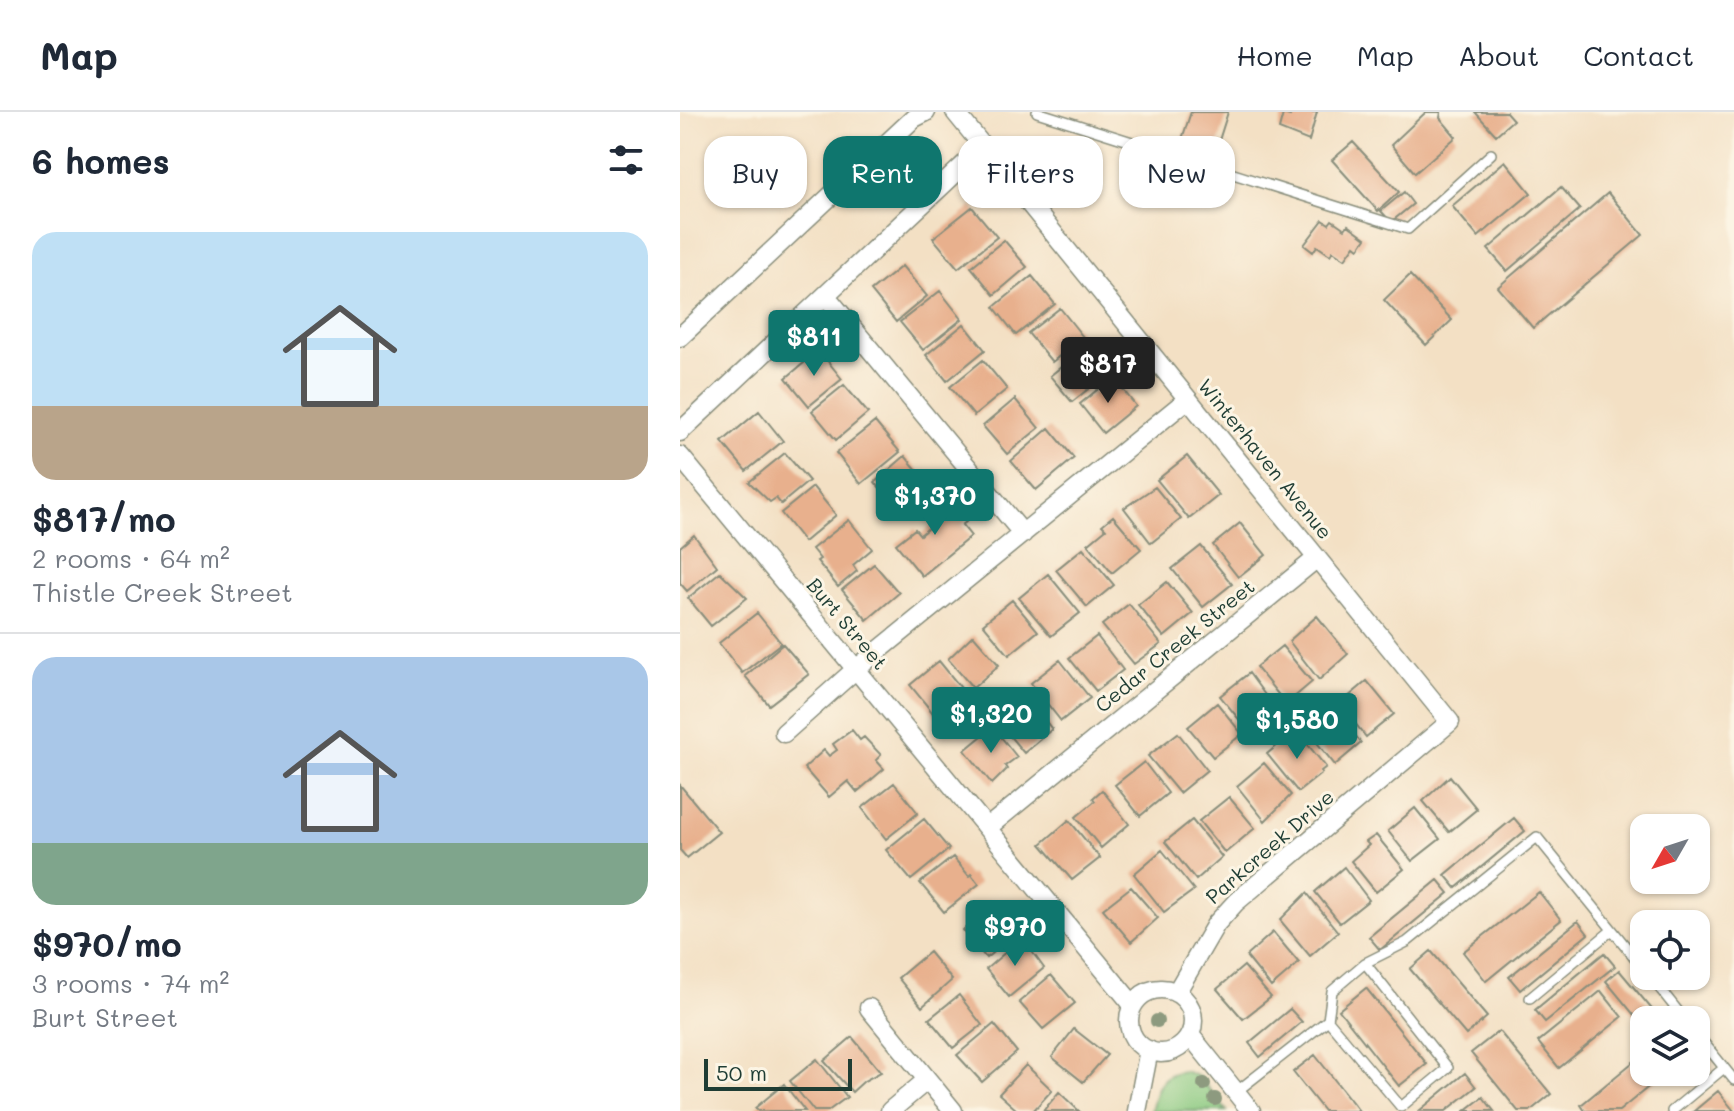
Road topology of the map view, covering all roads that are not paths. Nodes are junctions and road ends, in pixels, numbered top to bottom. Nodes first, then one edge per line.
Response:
1 (926, 112) edge
2 (955, 112) edge
3 (1037, 112) edge
4 (974, 136) edge
5 (1491, 154) dead end
6 (958, 171) edge
7 (1033, 208) edge
8 (826, 296) junction
9 (680, 337) edge
10 (1188, 399) junction
11 (680, 432) edge
12 (680, 456) edge
13 (1023, 534) junction
14 (1317, 558) junction
15 (856, 669) junction
16 (1450, 722) joint
17 (784, 733) dead end
18 (987, 828) junction
19 (1612, 930) junction
20 (1630, 952) edge
21 (1365, 963) junction
22 (1661, 990) edge
23 (1176, 993) junction
24 (1530, 998) dead end
25 (1133, 1005) junction
26 (1674, 1006) edge
27 (869, 1008) dead end
28 (1328, 1020) junction
29 (1190, 1035) junction
30 (1149, 1050) junction
31 (1710, 1050) edge
32 (1724, 1068) junction
33 (927, 1080) junction
34 (1734, 1080) edge
35 (1236, 1092) junction
36 (890, 1111) edge
37 (953, 1111) edge
38 (1137, 1111) edge
39 (1251, 1111) edge
40 (1672, 1111) edge

1 - 9 street
2 - 4 street, Winterhaven Avenue
3 - 5 lane
6 - 8 street
7 - 10 street, Winterhaven Avenue
8 - 11 street
8 - 13 street
10 - 13 street
10 - 14 street, Winterhaven Avenue
12 - 15 street, Burt Street
13 - 15 street
14 - 16 street, Winterhaven Avenue
14 - 18 street, Cedar Creek Street
15 - 17 street
15 - 18 street, Burt Street
16 - 23 street, Parkcreek Drive
18 - 25 street, Burt Street
19 - 20 lane
19 - 21 lane
19 - 24 lane
21 - 28 lane
21 - 28 lane
22 - 26 lane
23 - 25 street
23 - 29 street
25 - 30 street
27 - 33 street
28 - 35 lane
29 - 30 street
29 - 35 street
30 - 38 street
31 - 32 lane
32 - 34 lane
32 - 40 lane
33 - 36 street
33 - 37 street
35 - 39 street

